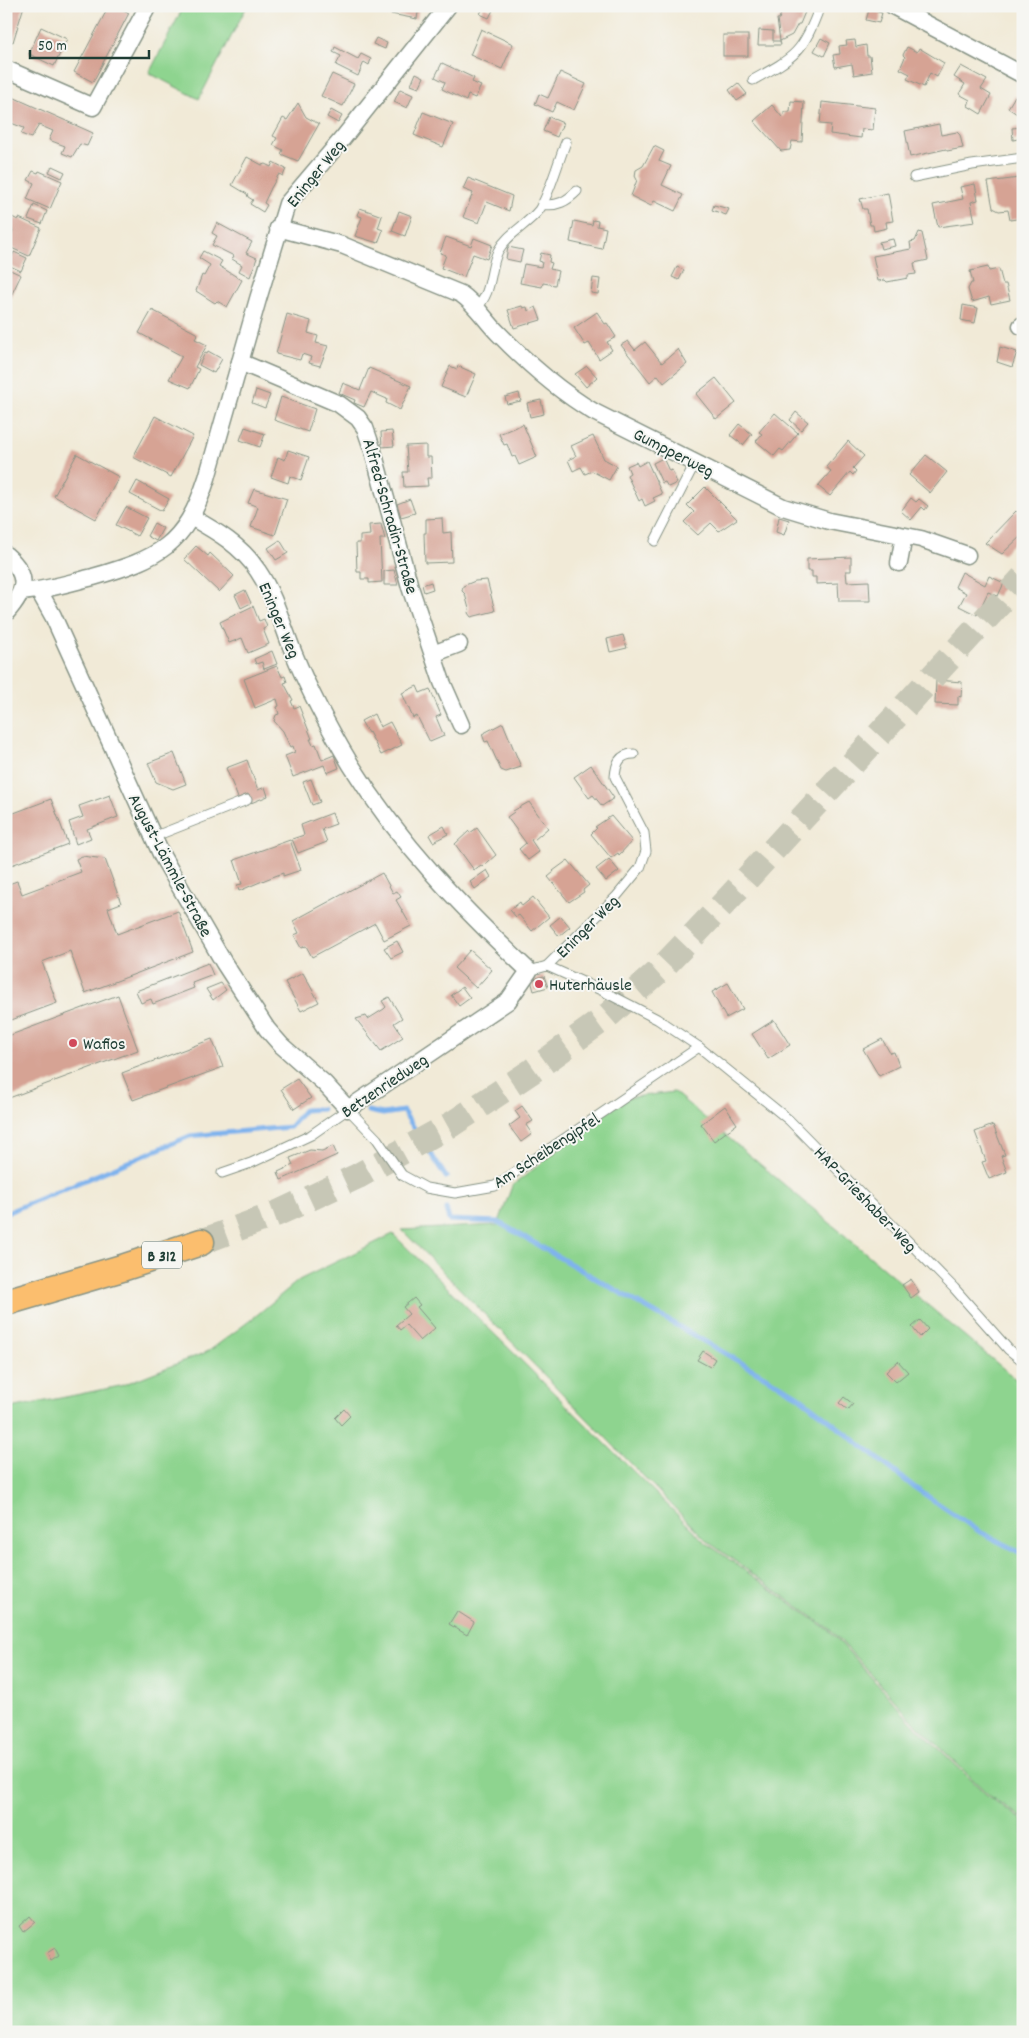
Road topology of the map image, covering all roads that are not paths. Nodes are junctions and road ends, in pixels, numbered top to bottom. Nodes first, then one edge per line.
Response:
1 (148, 6) edge
2 (448, 6) edge
3 (820, 6) edge
4 (904, 9) edge
5 (6, 69) edge
6 (1023, 76) edge
7 (753, 80) dead end
8 (566, 142) dead end
9 (1023, 158) edge
10 (914, 177) dead end
11 (577, 191) dead end
12 (542, 204) junction
13 (278, 228) junction
14 (476, 308) junction
15 (240, 362) junction
16 (695, 463) junction
17 (191, 517) junction
18 (904, 536) junction
19 (655, 541) dead end
20 (6, 555) edge
21 (968, 555) dead end
22 (899, 563) dead end
23 (39, 591) junction
24 (22, 592) junction
25 (6, 614) edge
26 (459, 644) dead end
27 (433, 654) junction
28 (461, 726) dead end
29 (634, 754) dead end
30 (247, 800) dead end
31 (153, 837) junction
32 (547, 966) junction
33 (529, 971) junction
34 (699, 1048) junction
35 (348, 1109) junction
36 (222, 1173) dead end
37 (201, 1242) tunnel mouth
38 (6, 1302) edge
39 (1023, 1362) edge

1 - 5 street
2 - 13 street, Eninger Weg
3 - 7 lane
4 - 6 street
8 - 12 lane
9 - 10 lane
11 - 12 lane
12 - 14 lane
13 - 14 street, Gumpperweg
13 - 15 street, Eninger Weg
14 - 16 street, Gumpperweg
15 - 17 street, Eninger Weg
15 - 27 street, Alfred-Schradin-Straße
16 - 18 street, Gumpperweg
16 - 19 lane
17 - 23 street
17 - 33 street, Eninger Weg
18 - 21 street, Gumpperweg
18 - 22 street
20 - 24 street
23 - 24 street
23 - 31 street, August-Lämmle-Straße
24 - 25 street
26 - 27 street
27 - 28 street, Alfred-Schradin-Straße
29 - 32 lane, Eninger Weg
30 - 31 lane
31 - 35 street, August-Lämmle-Straße
32 - 33 lane, Eninger Weg
32 - 34 lane, HAP-Grieshaber-Weg
33 - 35 street, Betzenriedweg
34 - 35 lane, Am Scheibengipfel
34 - 39 lane, HAP-Grieshaber-Weg
35 - 36 lane, Betzenriedweg
37 - 38 main road, B 312

